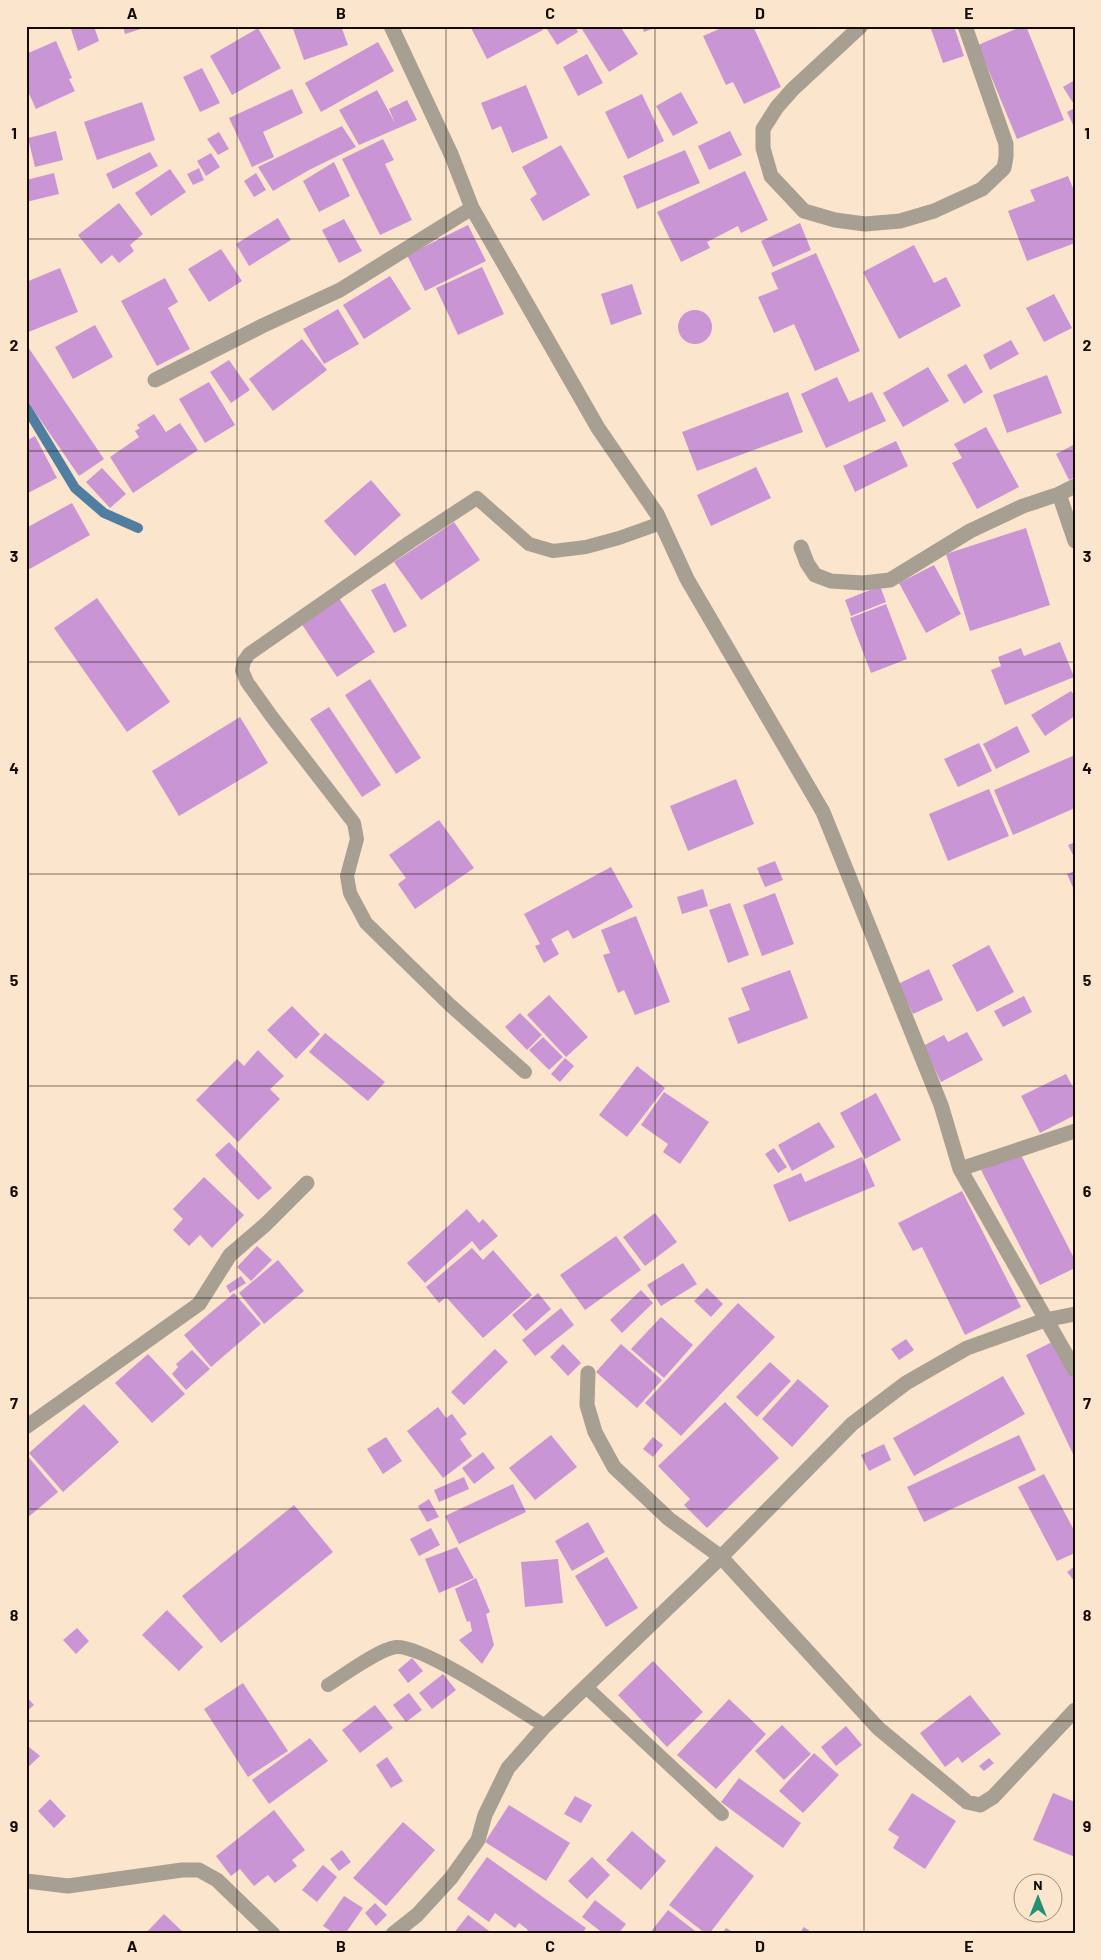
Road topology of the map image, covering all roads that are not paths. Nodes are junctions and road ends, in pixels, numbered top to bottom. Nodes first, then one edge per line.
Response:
1 (391, 26) edge
2 (861, 26) edge
3 (965, 26) edge
4 (472, 208) junction
5 (155, 380) dead end
6 (1075, 486) edge
7 (1059, 494) junction
8 (660, 523) junction
9 (1075, 541) edge
10 (801, 547) dead end
11 (525, 1072) dead end
12 (1075, 1131) edge
13 (960, 1169) junction
14 (307, 1182) dead end
15 (1075, 1314) edge
16 (1045, 1320) junction
17 (1075, 1370) edge
18 (588, 1373) dead end
19 (26, 1427) edge
20 (721, 1557) junction
21 (328, 1684) dead end
22 (586, 1687) junction
23 (1075, 1710) edge
24 (545, 1726) junction
25 (722, 1814) dead end
26 (26, 1881) edge
27 (273, 1934) edge
28 (393, 1934) edge

1 - 4 street
2 - 3 street
4 - 5 street
4 - 8 street
6 - 7 street
7 - 9 street
7 - 10 street
8 - 11 lane
8 - 13 street
12 - 13 street
13 - 16 street
14 - 19 street
15 - 16 street
16 - 17 street
16 - 20 street
18 - 20 street
20 - 22 street
20 - 23 street
21 - 24 lane
22 - 24 street
22 - 25 lane
24 - 28 street
26 - 27 street

